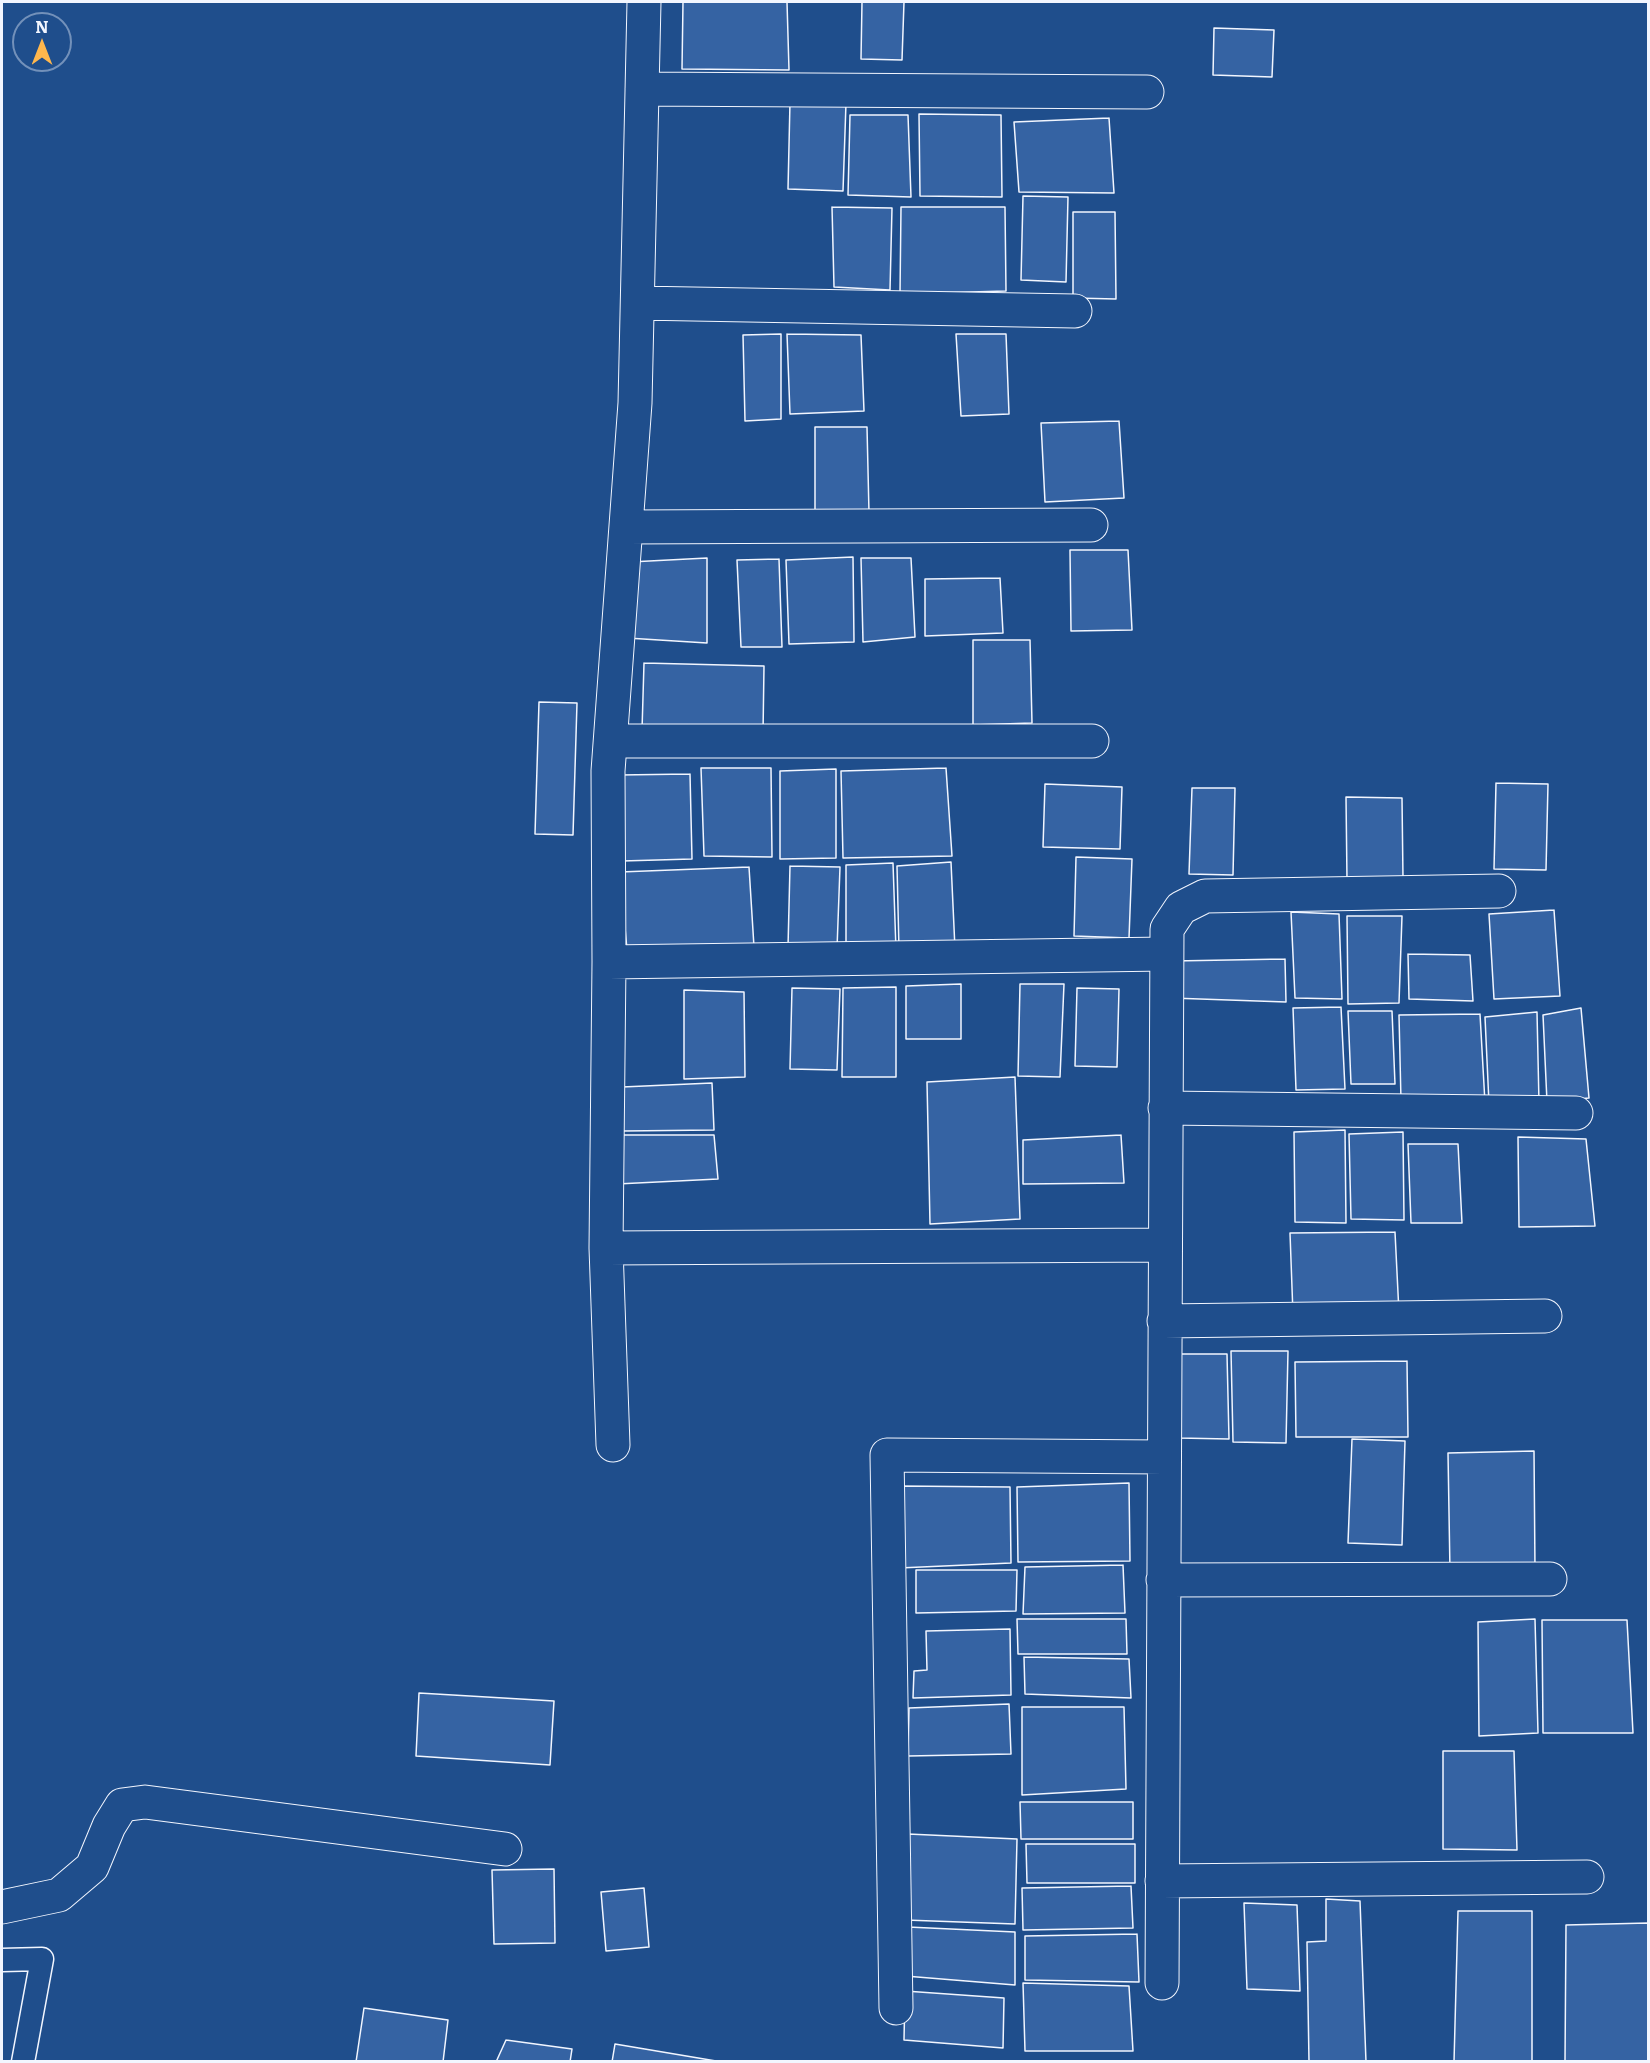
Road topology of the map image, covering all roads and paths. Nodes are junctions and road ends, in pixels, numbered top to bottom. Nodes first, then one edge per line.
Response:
1 (644, 2) edge
2 (642, 90) junction
3 (1147, 92) dead end
4 (638, 303) junction
5 (1075, 311) dead end
6 (1091, 525) dead end
7 (626, 527) junction
8 (611, 741) junction
9 (1092, 741) dead end
10 (1499, 891) dead end
11 (1166, 954) junction
12 (609, 962) junction
13 (1165, 1108) junction
14 (1576, 1113) dead end
15 (1165, 1245) junction
16 (606, 1248) junction
17 (1545, 1316) dead end
18 (1164, 1322) junction
19 (613, 1445) dead end
20 (1164, 1457) junction
21 (1550, 1579) dead end
22 (1163, 1580) junction
23 (505, 1850) dead end
24 (1587, 1877) dead end
25 (1162, 1881) junction
26 (2, 1907) edge
27 (2, 1960) edge
28 (1162, 1983) dead end
29 (896, 2008) dead end
30 (23, 2061) edge

1 - 2 street
2 - 3 street
2 - 4 street
4 - 5 street
4 - 7 street
6 - 7 street
7 - 8 street
8 - 9 street
8 - 12 street
10 - 11 street
11 - 12 street
11 - 13 street
12 - 16 street
13 - 14 street
13 - 15 street
15 - 16 street
15 - 18 street
16 - 19 street
17 - 18 street
18 - 20 street
20 - 22 street
20 - 29 street
21 - 22 street
22 - 25 street
23 - 26 street
24 - 25 street
25 - 28 street
27 - 30 lane

